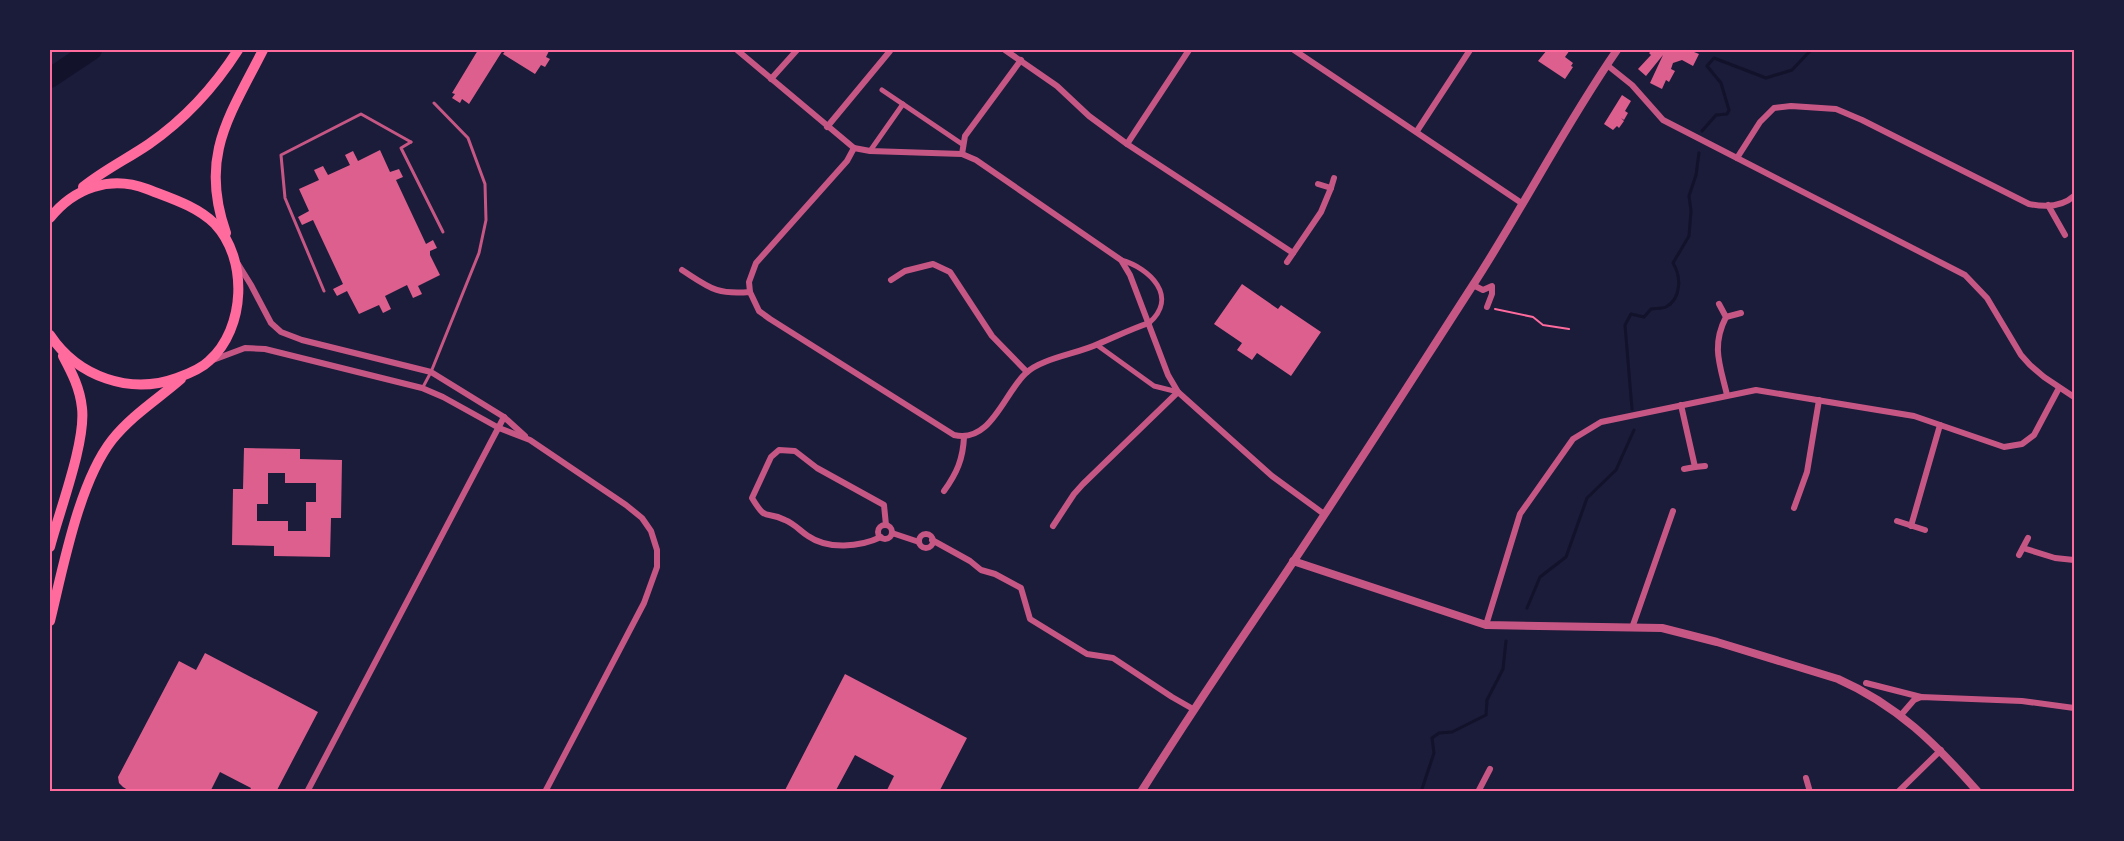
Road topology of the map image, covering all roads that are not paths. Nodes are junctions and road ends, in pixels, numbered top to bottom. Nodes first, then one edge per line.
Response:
1 (238, 50) edge
2 (263, 50) edge
3 (737, 50) edge
4 (797, 50) edge
5 (1005, 50) edge
6 (1189, 50) edge
7 (1294, 50) edge
8 (1470, 50) edge
9 (1617, 50) edge
10 (890, 51) edge
11 (1021, 60) junction
12 (1607, 65) junction
13 (771, 79) junction
14 (882, 90) dead end
15 (434, 103) dead end
16 (903, 104) junction
17 (827, 127) junction
18 (1417, 131) junction
19 (962, 144) junction
20 (1127, 144) junction
21 (854, 148) junction
22 (870, 151) junction
23 (962, 154) junction
24 (1737, 158) junction
25 (1334, 177) dead end
26 (1318, 184) dead end
27 (1331, 188) junction
28 (2074, 196) edge
29 (71, 197) junction
30 (1523, 204) junction
31 (2048, 205) junction
32 (50, 208) edge
33 (50, 218) edge
34 (443, 232) dead end
35 (2065, 235) dead end
36 (228, 239) junction
37 (1293, 253) junction
38 (235, 259) junction
39 (1121, 260) junction
40 (1287, 262) dead end
41 (682, 270) dead end
42 (891, 280) dead end
43 (1473, 285) junction
44 (324, 291) dead end
45 (750, 292) junction
46 (1719, 304) dead end
47 (1487, 307) road end
48 (1741, 313) dead end
49 (1726, 317) junction
50 (1149, 323) junction
51 (52, 338) edge
52 (1097, 345) junction
53 (207, 363) junction
54 (431, 372) junction
55 (1027, 372) junction
56 (186, 375) junction
57 (2059, 387) junction
58 (422, 388) junction
59 (1178, 392) junction
60 (1727, 395) junction
61 (2074, 396) edge
62 (1819, 400) junction
63 (1681, 405) junction
64 (504, 417) junction
65 (1940, 425) junction
66 (499, 428) junction
67 (964, 437) junction
68 (530, 440) junction
69 (1705, 466) dead end
70 (1695, 467) junction
71 (1684, 470) dead end
72 (944, 491) dead end
73 (1794, 508) dead end
74 (1673, 511) dead end
75 (1324, 514) junction
76 (1897, 521) dead end
77 (886, 525) junction
78 (1053, 526) dead end
79 (1911, 526) junction
80 (1925, 530) dead end
81 (892, 533) junction
82 (881, 537) junction
83 (2028, 538) dead end
84 (50, 547) edge
85 (2023, 548) junction
86 (2019, 555) dead end
87 (1293, 561) junction
88 (2074, 561) edge
89 (50, 621) edge
90 (1486, 625) junction
91 (1632, 628) junction
92 (1866, 683) dead end
93 (1921, 697) junction
94 (2074, 708) edge
95 (1193, 709) junction
96 (1901, 715) junction
97 (1941, 750) junction
98 (1490, 769) dead end
99 (1806, 778) dead end
100 (1479, 790) edge
101 (308, 792) edge
102 (545, 792) edge
103 (1141, 792) edge
104 (1487, 792) edge
105 (1810, 792) edge
106 (1898, 792) edge
107 (1978, 792) edge

1 - 29 highway
2 - 36 highway
3 - 13 street
4 - 13 street
5 - 11 street
6 - 20 street
7 - 18 street
8 - 18 street
9 - 12 street
10 - 17 street
11 - 19 street
11 - 20 street
12 - 24 street
12 - 30 street
13 - 17 street
14 - 16 street
15 - 54 lane
16 - 19 street
16 - 22 street
17 - 21 street
18 - 30 street
19 - 23 street
20 - 37 street
21 - 22 street
21 - 45 street
22 - 23 street
23 - 39 street
24 - 31 street
24 - 57 street
25 - 27 street
26 - 27 street
27 - 37 street
28 - 31 street
29 - 32 highway
29 - 33 highway
29 - 36 highway
30 - 43 street
31 - 35 street
34 - 44 lane
36 - 38 highway
37 - 40 street
38 - 53 highway
38 - 54 street
39 - 50 street
39 - 50 street
41 - 45 street
42 - 55 street
43 - 47 street
43 - 75 street
45 - 67 street
46 - 49 street
48 - 49 street
49 - 60 street
50 - 52 street
50 - 59 street
51 - 56 highway
51 - 84 highway
52 - 55 street
52 - 59 street
53 - 56 highway
53 - 58 street
54 - 58 lane
54 - 64 street
55 - 67 street
56 - 89 highway
57 - 61 street
57 - 65 street
58 - 66 street
59 - 75 street
59 - 78 street
60 - 62 street
60 - 63 street
62 - 65 street
62 - 73 street
63 - 70 street
63 - 90 street
64 - 66 street
64 - 68 street
65 - 79 street
66 - 68 street
66 - 101 street
67 - 72 street
68 - 102 street
69 - 70 street
70 - 71 street
74 - 91 street
75 - 87 street
76 - 79 street
77 - 81 street
77 - 82 street
77 - 82 street
79 - 80 street
81 - 82 street
81 - 95 street
83 - 85 street
85 - 86 street
85 - 88 street
87 - 90 street
87 - 95 street
90 - 91 street
91 - 96 street
92 - 93 street
93 - 94 street
93 - 96 street
95 - 103 street
96 - 97 street
97 - 106 street
97 - 107 street
98 - 100 street
99 - 105 street
100 - 104 street

